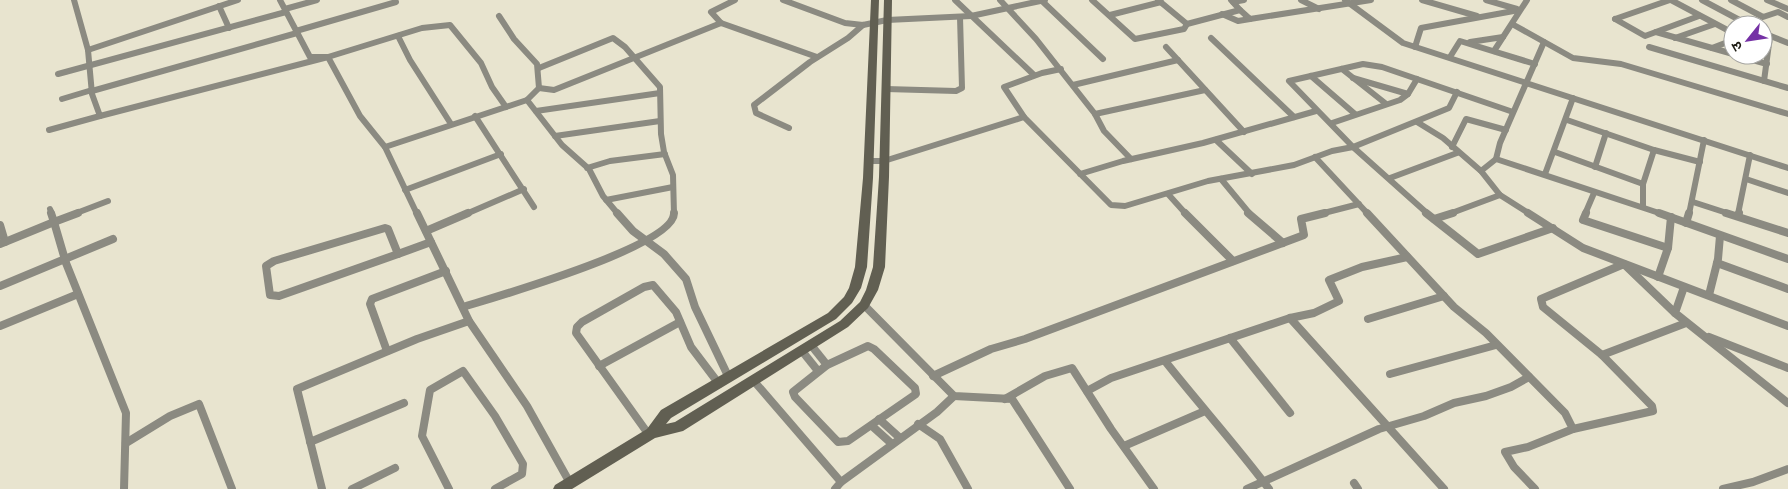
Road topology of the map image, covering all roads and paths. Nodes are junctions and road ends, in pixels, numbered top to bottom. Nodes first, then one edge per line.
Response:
1 (74, 0) edge
2 (238, 0) edge
3 (280, 0) edge
4 (318, 0) edge
5 (735, 0) edge
6 (783, 0) edge
7 (875, 0) edge
8 (888, 0) edge
9 (955, 0) edge
10 (1000, 0) edge
11 (1043, 0) edge
12 (1092, 0) edge
13 (1244, 0) edge
14 (1301, 0) edge
15 (1345, 0) edge
16 (1371, 0) edge
17 (1422, 0) edge
18 (1486, 0) edge
19 (1527, 0) edge
20 (1671, 0) edge
21 (1702, 0) edge
22 (1731, 0) edge
23 (1767, 0) edge
24 (1159, 1) edge
25 (1232, 1) edge
26 (396, 2) dead end
27 (1352, 4) junction
28 (219, 6) junction
29 (1008, 8) junction
30 (1319, 9) junction
31 (286, 10) junction
32 (1240, 10) junction
33 (1519, 10) junction
34 (1778, 12) junction
35 (1110, 14) junction
36 (1222, 14) junction
37 (1730, 15) edge
38 (499, 16) dead end
39 (971, 16) junction
40 (1699, 16) junction
41 (960, 17) junction
42 (1479, 17) junction
43 (1788, 17) edge
44 (1250, 19) junction
45 (887, 20) junction
46 (874, 22) junction
47 (721, 24) junction
48 (1186, 24) junction
49 (1512, 24) junction
50 (1716, 24) junction
51 (863, 25) junction
52 (229, 28) junction
53 (1723, 28) edge
54 (296, 32) junction
55 (1655, 32) junction
56 (398, 36) junction
57 (1503, 37) junction
58 (1773, 37) edge
59 (1211, 38) dead end
60 (1676, 38) junction
61 (1544, 42) junction
62 (1468, 43) junction
63 (1788, 43) edge
64 (1723, 44) edge
65 (1166, 47) dead end
66 (1415, 47) junction
67 (1649, 47) dead end
68 (1712, 48) junction
69 (88, 50) junction
70 (1494, 51) junction
71 (1723, 52) edge
72 (328, 57) junction
73 (817, 57) junction
74 (1450, 57) junction
75 (634, 58) junction
76 (1103, 59) dead end
77 (1178, 60) junction
78 (91, 64) junction
79 (1535, 64) junction
80 (1767, 65) edge
81 (539, 68) junction
82 (1061, 69) junction
83 (1342, 69) junction
84 (58, 74) dead end
85 (1034, 75) junction
86 (1311, 76) junction
87 (1353, 78) junction
88 (1417, 79) junction
89 (1764, 81) junction
90 (1528, 83) junction
91 (1073, 85) junction
92 (539, 88) junction
93 (1788, 88) edge
94 (886, 89) junction
95 (92, 90) junction
96 (1205, 90) junction
97 (1457, 92) junction
98 (660, 93) junction
99 (1408, 94) junction
100 (1574, 98) junction
101 (62, 99) dead end
102 (527, 100) junction
103 (1385, 104) junction
104 (506, 107) junction
105 (1316, 111) junction
106 (536, 112) junction
107 (1513, 112) junction
108 (1094, 114) junction
109 (1355, 114) junction
110 (1788, 114) edge
111 (100, 116) junction
112 (475, 116) junction
113 (1024, 117) junction
114 (1294, 117) junction
115 (1567, 120) junction
116 (660, 121) junction
117 (1417, 122) junction
118 (1332, 123) junction
119 (451, 124) junction
120 (789, 128) dead end
121 (50, 130) dead end
122 (1506, 130) junction
123 (1244, 132) junction
124 (1606, 133) junction
125 (555, 136) junction
126 (1216, 140) junction
127 (1704, 140) junction
128 (385, 147) junction
129 (1353, 147) junction
130 (1454, 150) junction
131 (1654, 150) junction
132 (1554, 152) junction
133 (502, 154) junction
134 (665, 154) junction
135 (1750, 155) junction
136 (1314, 157) junction
137 (1131, 159) junction
138 (1496, 159) junction
139 (868, 161) junction
140 (884, 161) junction
141 (1700, 162) junction
142 (1595, 167) junction
143 (587, 168) junction
144 (1788, 168) edge
145 (1481, 171) junction
146 (1080, 174) junction
147 (1252, 174) junction
148 (1545, 174) junction
149 (1390, 178) junction
150 (1221, 179) junction
151 (1746, 179) junction
152 (1643, 184) junction
153 (673, 187) junction
154 (524, 189) junction
155 (406, 190) junction
156 (1594, 193) junction
157 (1168, 194) junction
158 (1788, 194) edge
159 (1500, 195) junction
160 (606, 200) junction
161 (108, 201) dead end
162 (1693, 202) junction
163 (1359, 204) junction
164 (534, 207) dead end
165 (1642, 207) junction
166 (50, 209) dead end
167 (1738, 216) junction
168 (1671, 218) junction
169 (1434, 219) junction
170 (54, 222) junction
171 (1686, 223) junction
172 (0, 225) edge
173 (1553, 228) junction
174 (426, 231) junction
175 (1788, 233) edge
176 (1720, 236) junction
177 (644, 238) junction
178 (113, 239) dead end
179 (431, 242) junction
180 (2, 243) edge
181 (1284, 243) junction
182 (1668, 248) junction
183 (398, 254) junction
184 (1407, 257) junction
185 (1788, 259) edge
186 (65, 260) junction
187 (1233, 261) junction
188 (1716, 262) junction
189 (1624, 264) junction
190 (446, 271) junction
191 (1658, 277) junction
192 (0, 286) edge
193 (1684, 287) junction
194 (1788, 289) edge
195 (78, 294) junction
196 (1709, 295) junction
197 (1444, 296) junction
198 (864, 305) junction
199 (463, 307) junction
200 (1675, 313) junction
201 (1290, 318) junction
202 (1368, 319) dead end
203 (469, 321) junction
204 (680, 322) junction
205 (1686, 323) junction
206 (0, 326) edge
207 (1788, 326) edge
208 (1698, 333) junction
209 (1230, 338) junction
210 (1496, 345) junction
211 (806, 348) junction
212 (386, 351) junction
213 (1602, 354) junction
214 (1165, 360) junction
215 (827, 365) junction
216 (599, 366) junction
217 (1788, 368) edge
218 (818, 371) junction
219 (1390, 374) dead end
220 (934, 376) junction
221 (1529, 377) junction
222 (754, 380) junction
223 (724, 381) junction
224 (1086, 391) junction
225 (954, 396) junction
226 (1005, 399) junction
227 (404, 403) dead end
228 (1788, 403) edge
229 (1205, 411) junction
230 (1290, 413) dead end
231 (880, 419) junction
232 (918, 424) junction
233 (872, 426) junction
234 (1389, 427) junction
235 (1573, 429) junction
236 (650, 434) junction
237 (900, 438) junction
238 (310, 442) junction
239 (126, 443) junction
240 (892, 444) junction
241 (1124, 446) junction
242 (395, 468) dead end
243 (1788, 469) edge
244 (1267, 485) edge
245 (565, 486) edge
246 (838, 486) edge
247 (124, 489) edge
248 (232, 489) edge
249 (322, 489) edge
250 (352, 489) edge
251 (449, 489) edge
252 (495, 489) edge
253 (968, 489) edge
254 (1070, 489) edge
255 (1154, 489) edge
256 (1247, 489) edge
257 (1444, 489) edge
258 (1535, 489) edge
259 (1723, 489) edge

1 - 69 street
2 - 28 street
3 - 31 street
4 - 31 street
5 - 47 street
6 - 51 street
7 - 46 street
8 - 45 street
9 - 39 street
10 - 29 street
11 - 29 street
11 - 76 street
12 - 35 street
13 - 25 street
14 - 30 street
15 - 27 street
16 - 27 street
17 - 42 street
18 - 33 street
19 - 33 street
20 - 40 street
20 - 55 street
21 - 37 street
22 - 34 street
23 - 34 street
24 - 35 street
24 - 48 street
25 - 32 street
26 - 54 street
27 - 30 street
27 - 66 street
28 - 52 street
28 - 69 street
29 - 39 street
29 - 82 street
30 - 44 street
31 - 52 street
31 - 54 street
32 - 36 street
32 - 44 street
33 - 42 street
33 - 49 street
34 - 43 street
35 - 48 street
36 - 44 street
36 - 48 street
38 - 81 street
39 - 41 street
39 - 85 street
40 - 50 street
40 - 55 street
41 - 45 street
41 - 94 street
42 - 66 street
45 - 46 street
45 - 94 street
46 - 51 street
46 - 139 street
47 - 73 street
47 - 75 street
49 - 57 street
49 - 61 street
50 - 53 street
50 - 60 street
51 - 73 street
52 - 78 street
54 - 72 street
54 - 95 street
55 - 60 street
56 - 72 street
56 - 104 street
56 - 119 street
57 - 62 street
57 - 70 street
58 - 63 street
59 - 114 street
60 - 68 street
61 - 79 street
61 - 110 street
62 - 70 street
62 - 74 street
64 - 68 street
65 - 77 street
66 - 74 street
67 - 89 street
68 - 71 street
69 - 78 street
70 - 79 street
72 - 111 street
72 - 128 street
73 - 120 street
74 - 90 street
75 - 81 street
75 - 92 street
75 - 98 street
77 - 91 street
77 - 96 street
78 - 84 street
78 - 95 street
79 - 90 street
80 - 89 street
81 - 92 street
82 - 85 street
82 - 91 street
83 - 86 street
83 - 87 street
83 - 88 street
85 - 113 street
86 - 105 street
86 - 109 street
87 - 99 street
87 - 103 street
88 - 97 street
88 - 99 street
89 - 93 street
90 - 100 street
90 - 107 street
91 - 108 street
92 - 102 street
94 - 140 street
95 - 101 street
95 - 111 street
96 - 108 street
96 - 123 street
97 - 107 street
97 - 117 street
98 - 106 street
98 - 116 street
99 - 103 street
100 - 115 street
100 - 127 street
102 - 104 street
102 - 106 street
103 - 109 street
104 - 112 street
105 - 114 street
105 - 118 street
106 - 125 street
107 - 122 street
108 - 137 street
109 - 118 street
111 - 121 street
112 - 119 street
112 - 133 street
113 - 140 street
113 - 146 street
114 - 123 street
115 - 124 street
115 - 132 street
116 - 125 street
116 - 134 street
117 - 129 street
117 - 130 street
118 - 129 street
119 - 128 street
122 - 130 street
122 - 138 street
123 - 126 street
124 - 131 street
124 - 142 street
125 - 143 street
126 - 137 street
126 - 147 street
127 - 135 street
127 - 141 street
128 - 155 street
129 - 136 street
129 - 149 street
130 - 145 street
130 - 149 street
131 - 141 street
131 - 152 street
132 - 142 street
132 - 148 street
133 - 154 street
133 - 155 street
134 - 143 street
134 - 153 street
135 - 144 street
135 - 151 street
136 - 147 street
136 - 163 street
137 - 146 street
138 - 145 street
138 - 148 street
139 - 140 street
139 - 223 street
140 - 198 street
141 - 162 street
142 - 152 street
143 - 160 street
145 - 159 street
146 - 157 street
147 - 150 street
148 - 156 street
149 - 169 street
150 - 157 street
150 - 181 street
151 - 158 street
151 - 167 street
152 - 165 street
153 - 160 street
153 - 177 street
154 - 164 street
154 - 174 street
155 - 174 street
156 - 165 street
156 - 182 street
157 - 187 street
159 - 169 street
159 - 173 street
160 - 177 street
161 - 170 street
162 - 167 street
162 - 171 street
163 - 181 street
163 - 184 street
165 - 168 street
166 - 170 street
167 - 175 street
168 - 171 street
168 - 182 street
169 - 173 street
170 - 180 street
170 - 186 street
171 - 176 street
172 - 180 street
173 - 189 street
174 - 179 street
176 - 185 street
176 - 188 street
177 - 199 street
177 - 223 street
178 - 186 street
179 - 183 street
179 - 190 street
181 - 187 street
182 - 191 street
183 - 183 street
184 - 197 street
184 - 201 street
186 - 192 street
186 - 195 street
187 - 220 street
188 - 194 street
188 - 196 street
189 - 191 street
189 - 200 street
189 - 213 street
190 - 199 street
190 - 212 street
191 - 193 street
193 - 196 street
193 - 200 street
195 - 206 street
195 - 239 street
196 - 207 street
197 - 202 street
197 - 210 street
198 - 211 street
198 - 220 street
199 - 203 street
200 - 205 street
201 - 209 street
201 - 234 street
203 - 212 street
203 - 245 street
204 - 216 street
204 - 216 street
204 - 223 street
205 - 208 street
205 - 213 street
208 - 217 street
208 - 228 street
209 - 214 street
209 - 230 street
210 - 219 street
210 - 221 street
211 - 215 street
211 - 218 street
211 - 222 street
212 - 238 street
213 - 235 street
214 - 224 street
214 - 229 street
215 - 218 street
215 - 231 street
216 - 236 street
218 - 233 street
220 - 225 street
221 - 234 street
221 - 235 street
222 - 236 street
222 - 246 street
223 - 236 street
224 - 226 street
224 - 241 street
225 - 226 street
225 - 232 street
226 - 254 street
227 - 238 street
229 - 241 street
229 - 244 street
231 - 233 street
231 - 237 street
232 - 237 street
232 - 253 street
233 - 240 street
234 - 244 street
234 - 257 street
235 - 258 street
236 - 245 street
237 - 240 street
238 - 249 street
239 - 247 street
239 - 248 street
240 - 246 street
241 - 255 street
242 - 250 street
243 - 259 street
244 - 256 street
251 - 252 street

